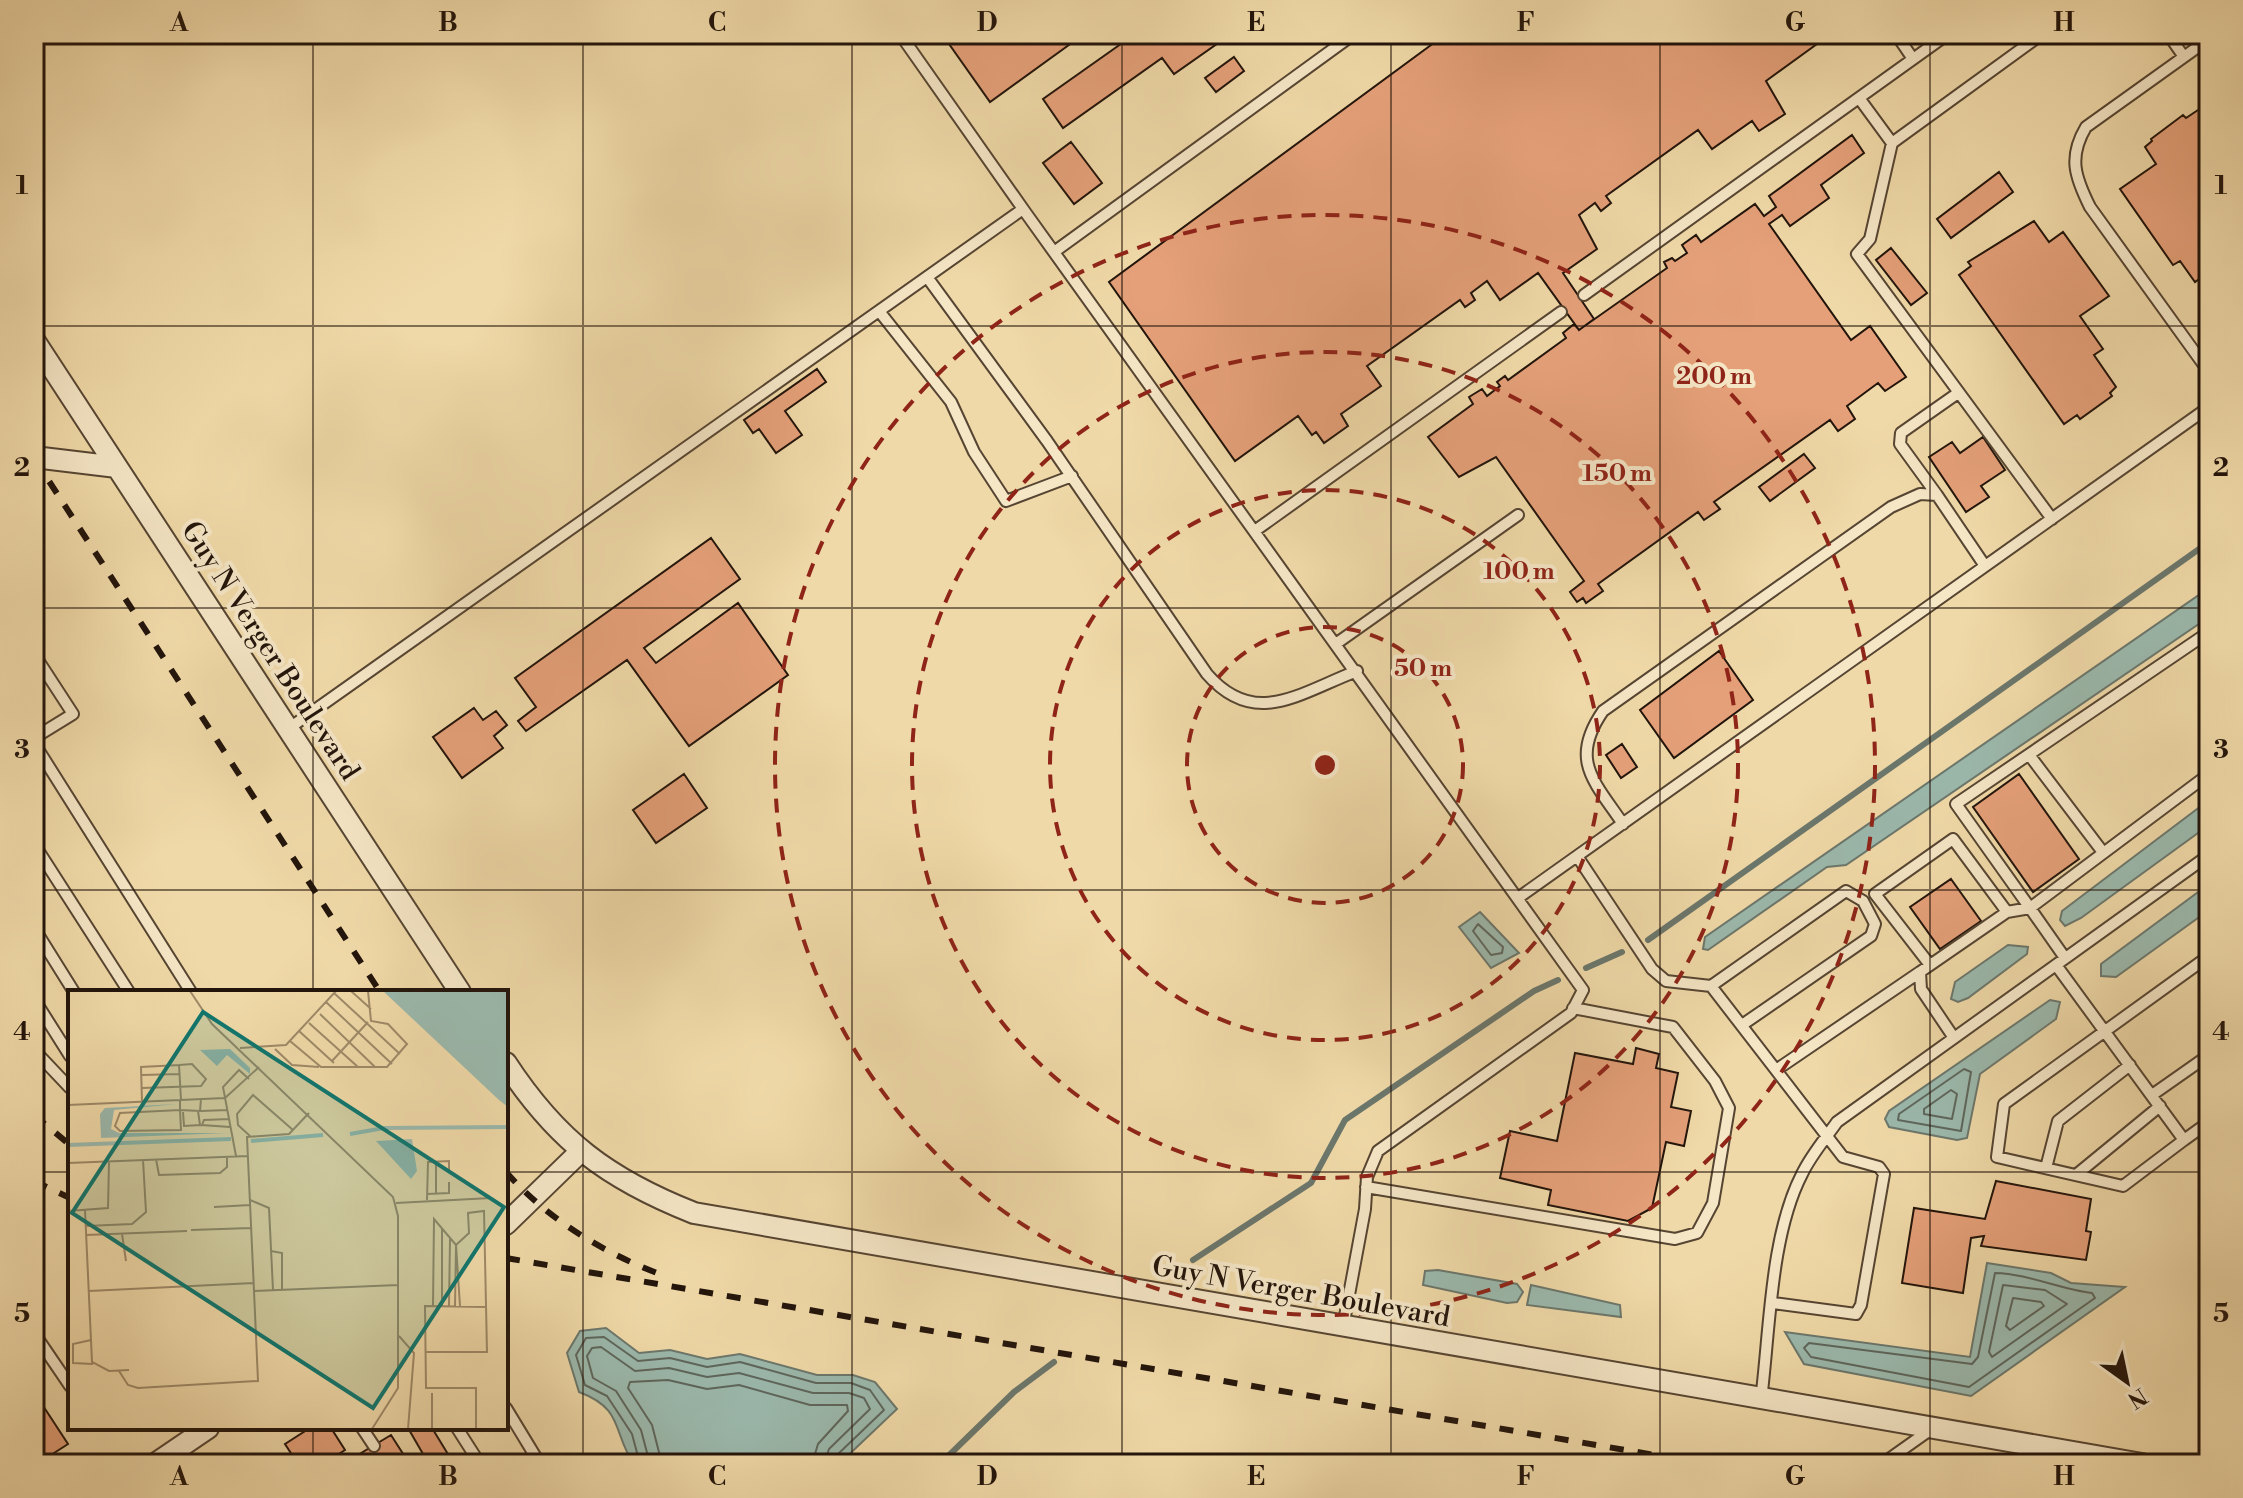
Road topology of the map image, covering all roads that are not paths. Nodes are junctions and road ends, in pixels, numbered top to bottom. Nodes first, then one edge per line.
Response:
1 (900, 34) edge
2 (1354, 34) edge
3 (1896, 34) edge
4 (1948, 34) edge
5 (2042, 34) edge
6 (2168, 34) edge
7 (2209, 39) edge
8 (2184, 57) junction
9 (1913, 59) junction
10 (1859, 98) junction
11 (1892, 143) junction
12 (1023, 209) junction
13 (1054, 252) junction
14 (927, 277) junction
15 (1584, 295) dead end
16 (879, 311) junction
17 (1561, 312) dead end
18 (34, 340) edge
19 (2209, 372) edge
20 (1958, 393) junction
21 (2209, 407) edge
22 (34, 457) edge
23 (117, 467) junction
24 (1072, 476) junction
25 (1937, 495) junction
26 (1518, 515) dead end
27 (2052, 519) junction
28 (1256, 530) junction
29 (1985, 566) junction
30 (2209, 632) edge
31 (1337, 643) junction
32 (34, 654) edge
33 (1357, 671) junction
34 (288, 729) junction
35 (34, 740) edge
36 (2030, 756) junction
37 (2209, 774) edge
38 (1623, 824) junction
39 (34, 844) edge
40 (2102, 851) junction
41 (2209, 855) edge
42 (1577, 856) junction
43 (1518, 898) junction
44 (2030, 908) junction
45 (2007, 912) junction
46 (34, 928) edge
47 (2209, 956) edge
48 (2061, 962) junction
49 (1925, 969) junction
50 (1711, 986) junction
51 (73, 990) edge
52 (128, 990) edge
53 (190, 990) edge
54 (459, 990) edge
55 (34, 999) edge
56 (1573, 1008) junction
57 (1742, 1025) junction
58 (2104, 1030) junction
59 (1954, 1038) junction
60 (34, 1050) edge
61 (68, 1053) edge
62 (2209, 1055) edge
63 (2130, 1065) junction
64 (508, 1066) edge
65 (1776, 1070) junction
66 (68, 1086) edge
67 (2152, 1095) junction
68 (2160, 1106) junction
69 (2209, 1122) edge
70 (1827, 1136) junction
71 (2184, 1140) junction
72 (580, 1152) junction
73 (2046, 1168) junction
74 (2076, 1175) junction
75 (1366, 1187) junction
76 (508, 1222) edge
77 (1773, 1303) junction
78 (1343, 1327) junction
79 (34, 1333) edge
80 (68, 1383) edge
81 (1761, 1400) junction
82 (508, 1411) edge
83 (1932, 1429) junction
84 (205, 1430) edge
85 (363, 1430) edge
86 (458, 1430) edge
87 (374, 1446) dead end
88 (155, 1464) edge
89 (480, 1464) edge
90 (540, 1464) edge
91 (1882, 1464) edge
92 (2142, 1464) edge

1 - 12 lane
2 - 13 lane
3 - 9 lane
4 - 9 lane
5 - 11 lane
6 - 8 lane
7 - 8 lane
8 - 19 lane
9 - 10 lane
10 - 11 lane
10 - 15 lane
11 - 20 lane
12 - 13 lane
12 - 14 lane
13 - 28 lane
14 - 16 lane
14 - 24 lane
16 - 24 lane
16 - 34 lane
17 - 28 lane
18 - 23 street, Guy N Verger Boulevard
20 - 25 lane
20 - 27 lane
21 - 27 lane
22 - 23 street
23 - 34 street, Guy N Verger Boulevard
24 - 33 lane
25 - 29 lane
25 - 38 lane
26 - 31 lane
27 - 29 lane
28 - 31 lane
29 - 38 lane
30 - 36 lane
31 - 33 lane
32 - 35 lane
33 - 43 lane
34 - 54 street, Guy N Verger Boulevard
35 - 53 lane
36 - 40 lane
36 - 44 lane
37 - 40 lane
38 - 42 lane
39 - 52 lane
40 - 44 lane
41 - 48 lane
42 - 43 lane
42 - 50 lane
43 - 56 lane
44 - 45 lane
44 - 48 lane
45 - 49 lane
45 - 49 lane
46 - 51 lane
47 - 58 lane
48 - 58 lane
48 - 59 lane
49 - 59 lane
49 - 65 lane
50 - 57 lane
50 - 57 lane
55 - 61 lane
56 - 75 lane
56 - 75 lane
57 - 65 lane
58 - 63 lane
58 - 73 lane
59 - 70 lane
60 - 66 lane
62 - 67 lane
63 - 67 lane
63 - 73 lane
64 - 72 street, Guy N Verger Boulevard
65 - 70 lane
67 - 68 lane
68 - 71 lane
68 - 74 lane
69 - 71 lane
70 - 77 lane
70 - 77 lane
71 - 74 lane
72 - 76 street
72 - 78 street, Guy N Verger Boulevard
73 - 74 lane
75 - 78 lane
77 - 81 lane
78 - 81 street, Guy N Verger Boulevard
79 - 80 lane
81 - 83 street, Guy N Verger Boulevard
82 - 90 lane
83 - 91 lane
83 - 92 street, Guy N Verger Boulevard
84 - 88 street
85 - 87 lane
86 - 89 lane

